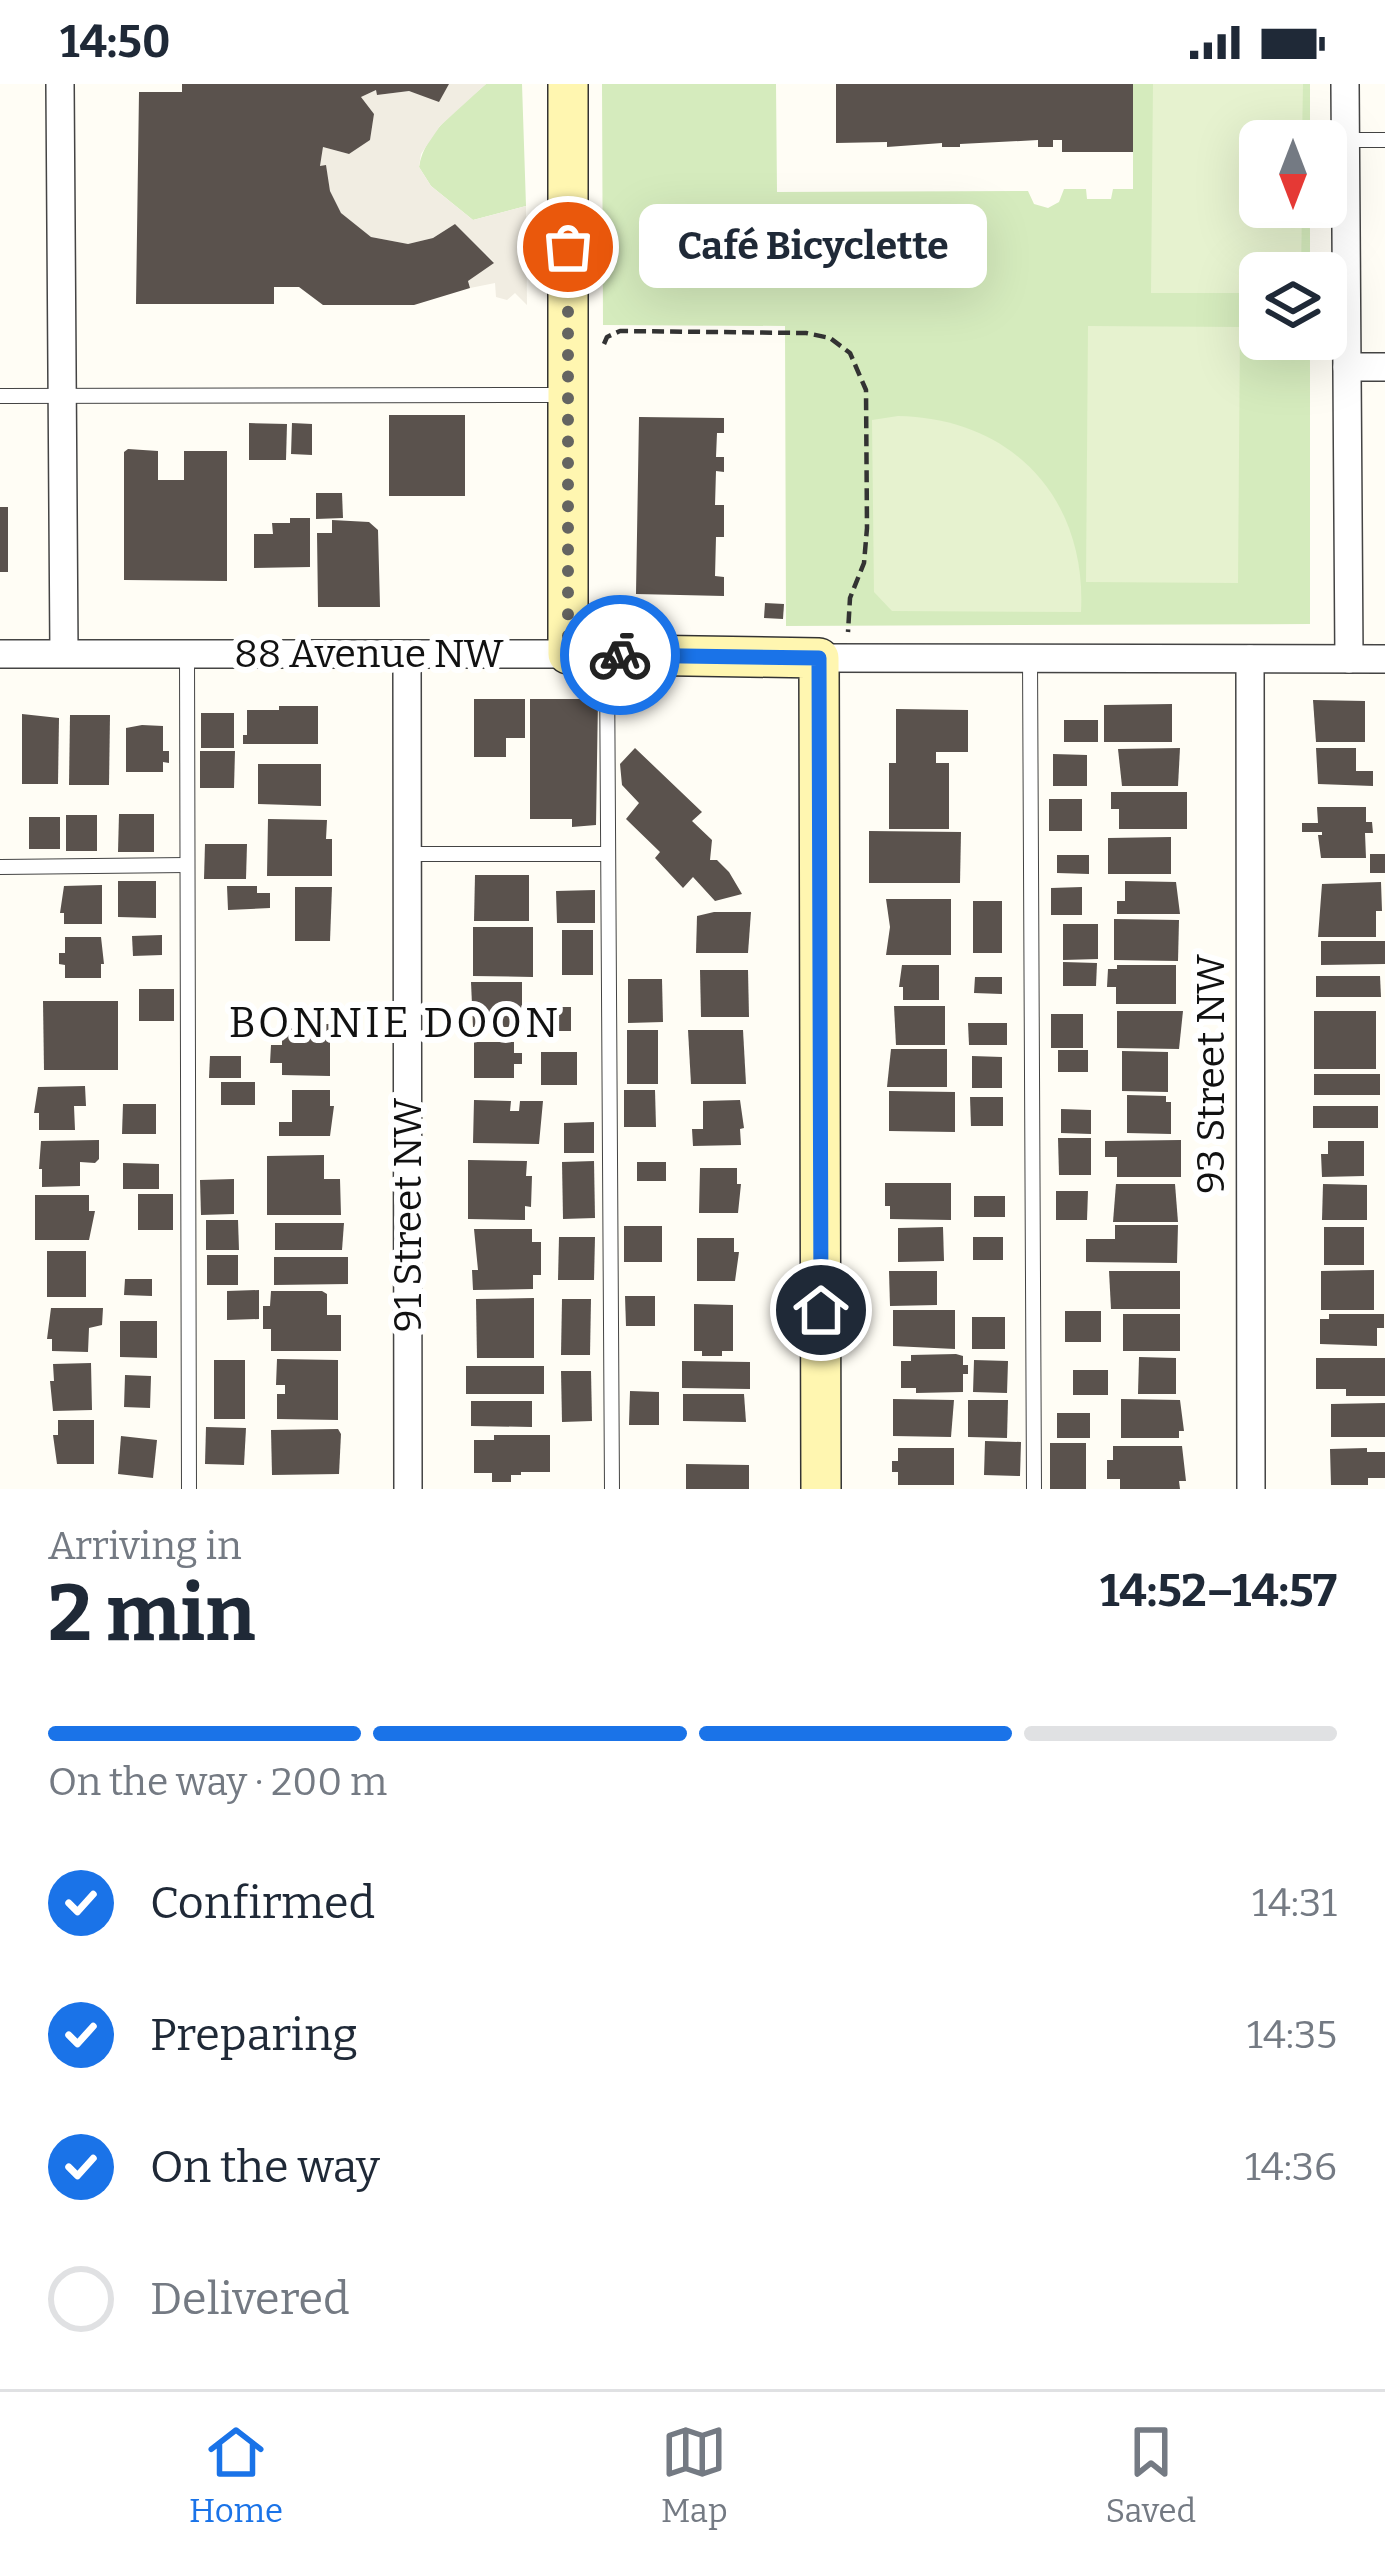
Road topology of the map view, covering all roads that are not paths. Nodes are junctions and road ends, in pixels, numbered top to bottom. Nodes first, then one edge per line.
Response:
1 (60, 84) edge
2 (568, 84) edge
3 (1345, 84) edge
4 (1345, 120) edge
5 (1347, 140) edge
6 (1385, 140) edge
7 (1346, 228) edge
8 (1347, 367) junction
9 (1385, 367) edge
10 (568, 395) junction
11 (0, 396) edge
12 (62, 396) junction
13 (834, 645) junction
14 (64, 653) junction
15 (0, 654) edge
16 (187, 654) junction
17 (407, 654) junction
18 (588, 654) junction
19 (1030, 658) junction
20 (1250, 659) junction
21 (1349, 659) junction
22 (1385, 659) edge
23 (409, 854) junction
24 (608, 854) junction
25 (187, 865) junction
26 (0, 867) edge
27 (189, 1489) edge
28 (408, 1489) edge
29 (612, 1489) edge
30 (821, 1489) edge
31 (1034, 1489) edge
32 (1251, 1489) edge

1 - 12 street
2 - 10 street
3 - 4 street
5 - 6 lane
7 - 8 street
8 - 9 street
8 - 21 street
10 - 12 lane
10 - 18 street
11 - 12 lane
12 - 14 street
13 - 18 street, 88 Avenue NW
13 - 19 street, 88 Avenue NW
13 - 30 street
14 - 15 street, 88 Avenue NW
14 - 16 street, 88 Avenue NW
16 - 17 street, 88 Avenue NW
16 - 25 lane
17 - 18 street, 88 Avenue NW
17 - 23 street, 91 Street NW
18 - 24 lane
19 - 20 street, 88 Avenue NW
19 - 31 lane
20 - 21 street, 88 Avenue NW
20 - 32 street, 93 Street NW
21 - 22 street, 88 Avenue NW
23 - 24 lane
23 - 28 street, 91 Street NW
24 - 29 lane
25 - 26 lane
25 - 27 lane

